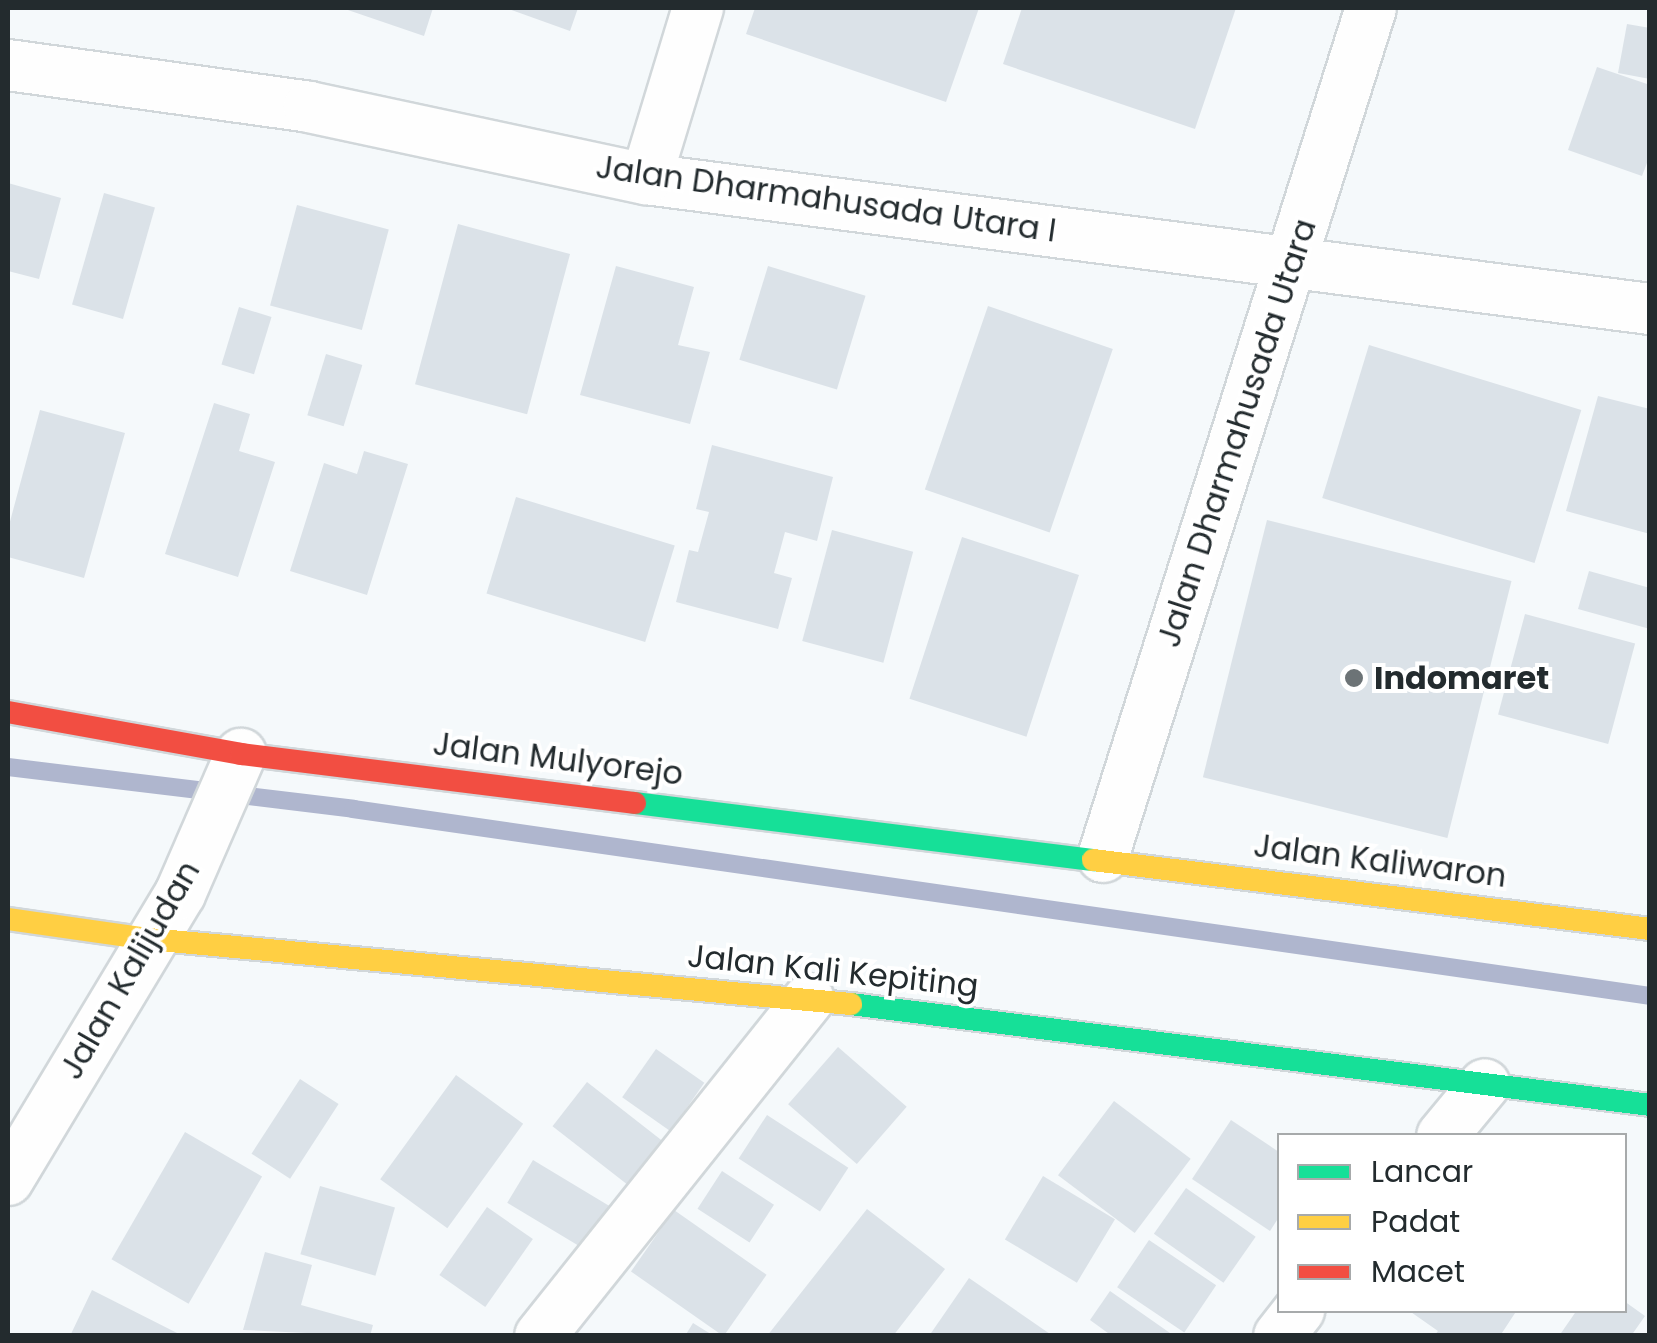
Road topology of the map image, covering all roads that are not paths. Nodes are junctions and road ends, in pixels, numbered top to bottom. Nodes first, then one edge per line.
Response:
1 (698, 8) edge
2 (1371, 8) edge
3 (8, 65) edge
4 (646, 179) junction
5 (1291, 264) junction
6 (1650, 309) edge
7 (8, 712) edge
8 (237, 764) junction
9 (1103, 858) junction
10 (8, 918) edge
11 (1650, 929) edge
12 (149, 939) junction
13 (810, 1000) junction
14 (1485, 1084) junction
15 (1650, 1105) edge
16 (1444, 1133) edge
17 (8, 1180) edge
18 (1297, 1313) edge
19 (540, 1336) edge
20 (1279, 1336) edge

1 - 4 street
2 - 5 street, Jalan Dharmahusada Utara
3 - 4 street, Jalan Dharmahusada Utara I
4 - 5 street, Jalan Dharmahusada Utara I
5 - 6 street, Jalan Dharmahusada Utara I
5 - 9 street, Jalan Dharmahusada Utara
7 - 8 main road, Jalan Mulyorejo
8 - 9 main road, Jalan Mulyorejo
8 - 12 street, Jalan Kalijudan
9 - 11 main road, Jalan Kaliwaron
10 - 12 main road, Jalan Kali Kepiting
12 - 13 main road, Jalan Kali Kepiting
12 - 17 street, Jalan Kalijudan
13 - 14 main road, Jalan Kali Kepiting
13 - 19 street
14 - 15 main road, Jalan Kali Kepiting
14 - 16 street
18 - 20 street

